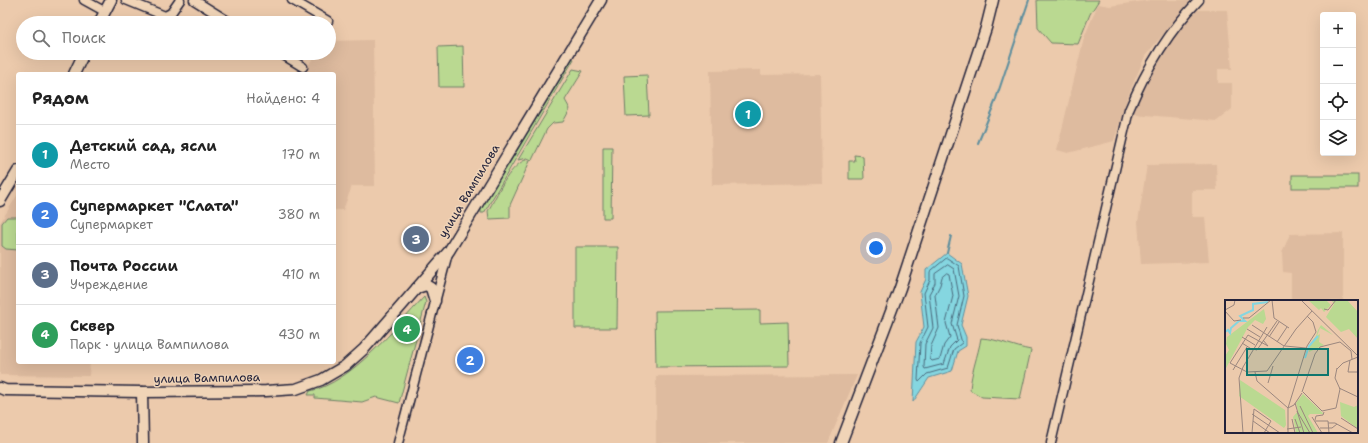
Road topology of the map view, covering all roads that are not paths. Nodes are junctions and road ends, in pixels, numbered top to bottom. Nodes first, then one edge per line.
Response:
1 (84, 0) edge
2 (111, 0) edge
3 (126, 0) edge
4 (180, 0) edge
5 (194, 0) edge
6 (292, 0) edge
7 (602, 0) edge
8 (993, 0) edge
9 (1199, 0) edge
10 (104, 11) junction
11 (102, 16) edge
12 (220, 16) edge
13 (319, 16) edge
14 (81, 60) edge
15 (292, 60) edge
16 (303, 67) dead end
17 (75, 72) edge
18 (16, 174) edge
19 (0, 201) edge
20 (449, 250) junction
21 (417, 288) junction
22 (435, 301) junction
23 (0, 388) edge
24 (142, 392) junction
25 (143, 443) edge
26 (398, 443) edge
27 (841, 443) edge
28 (1051, 443) edge

1 - 10 street
2 - 10 street
3 - 4 street
5 - 12 street
6 - 13 street
7 - 20 street, улица Вампилова
8 - 27 street
9 - 28 street
10 - 11 street
14 - 17 street
15 - 16 street
18 - 19 street
20 - 21 street, улица Вампилова
20 - 22 street
21 - 22 street
21 - 24 street, улица Вампилова
22 - 26 street
23 - 24 street, улица Вампилова
24 - 25 street

